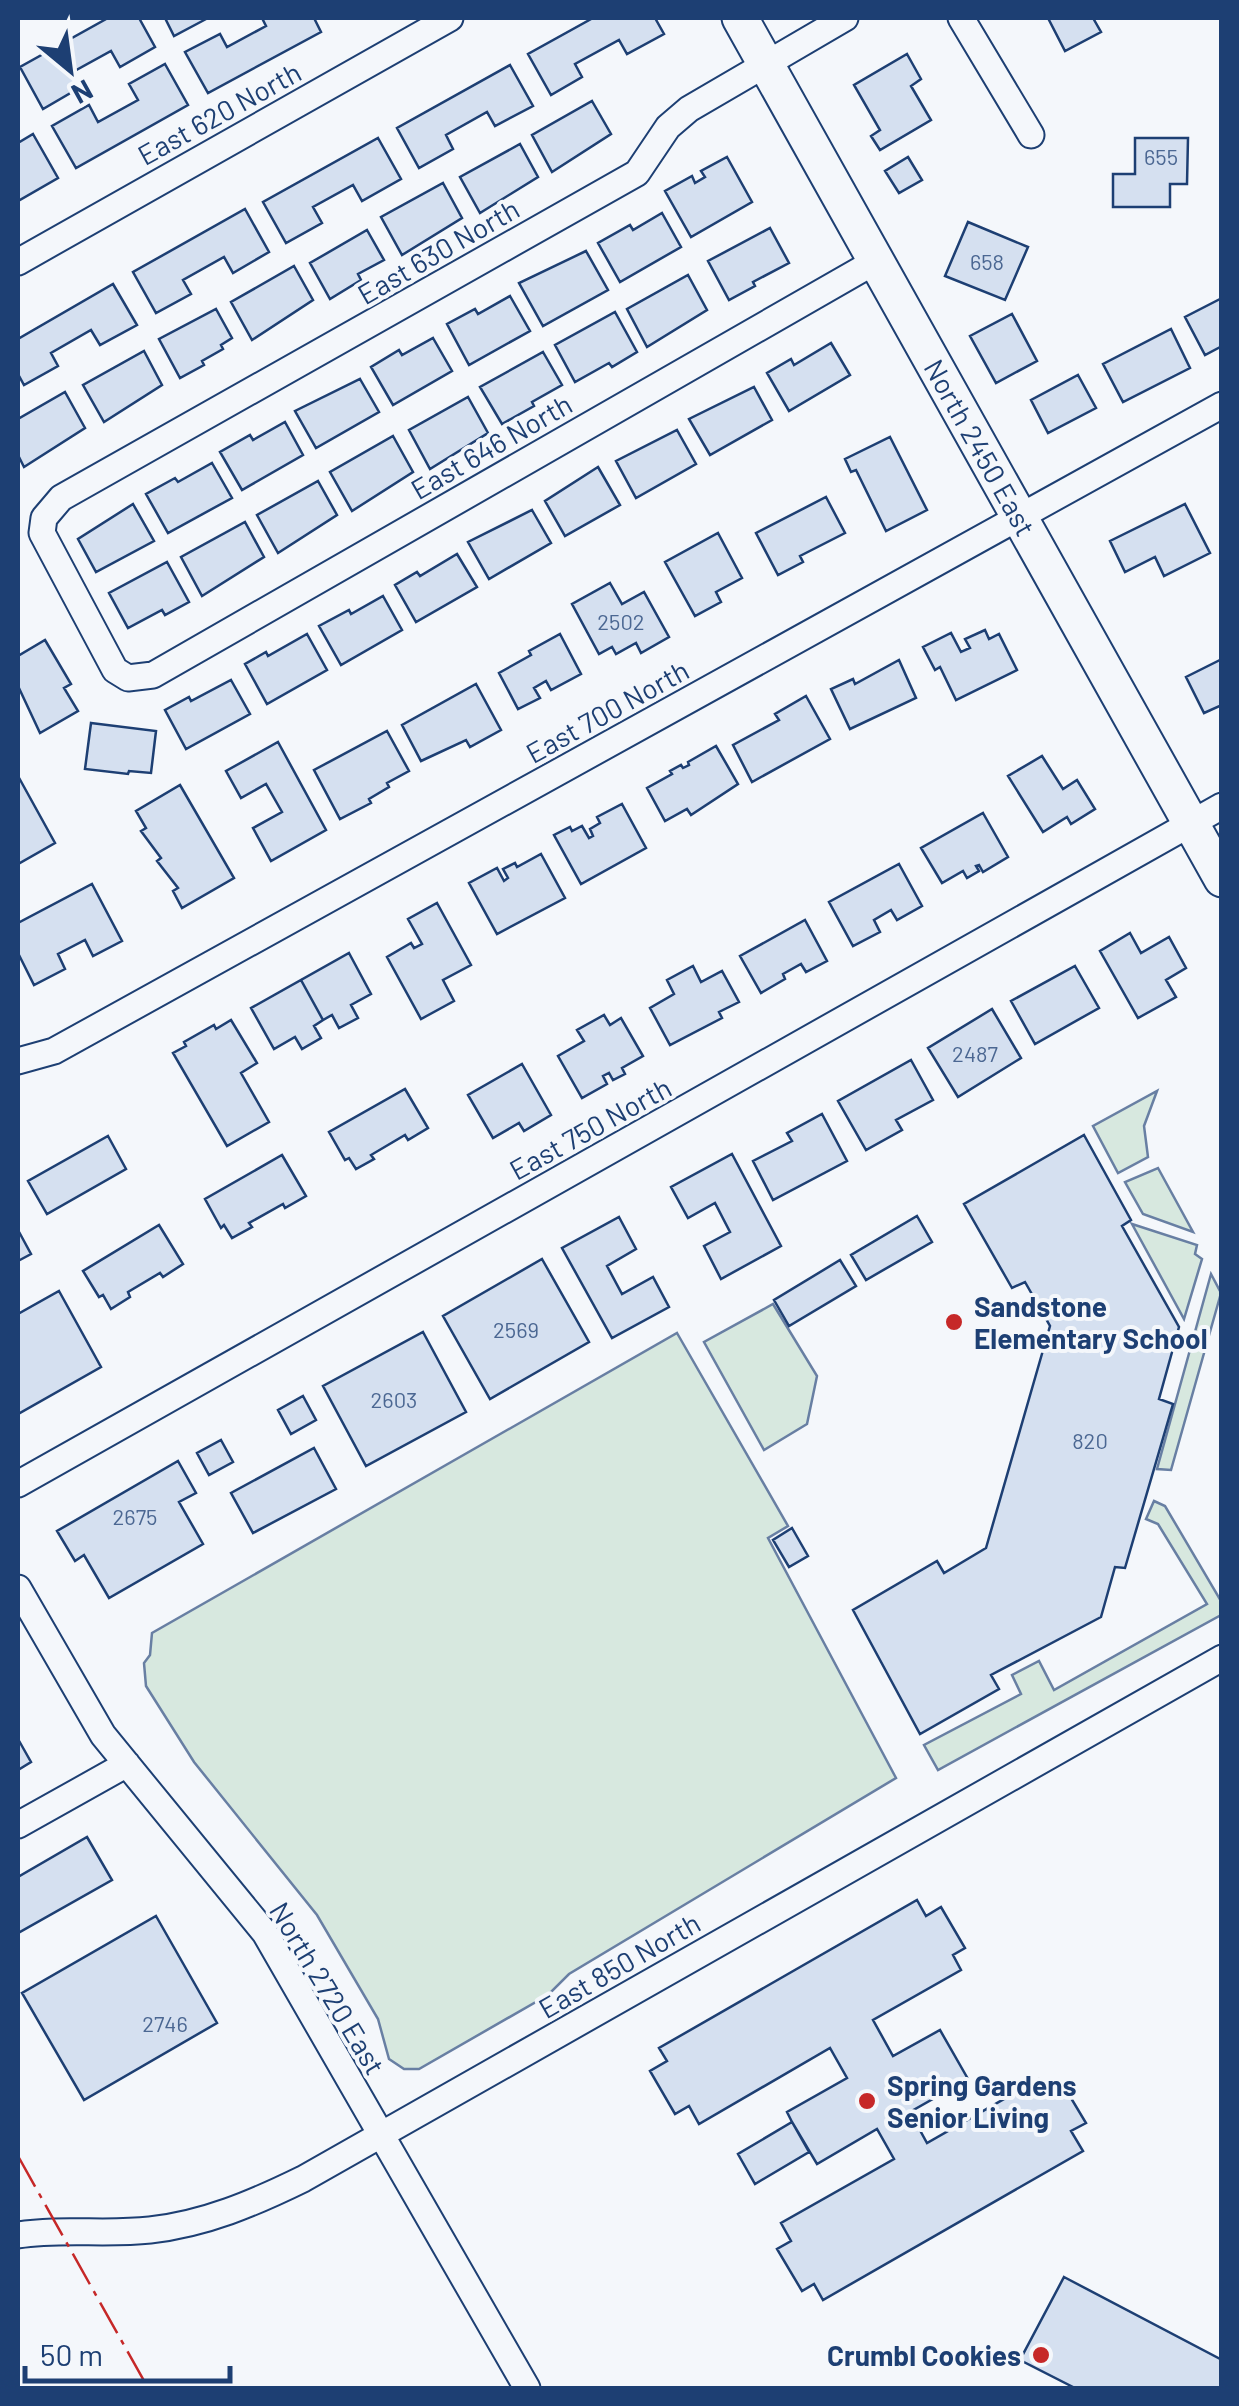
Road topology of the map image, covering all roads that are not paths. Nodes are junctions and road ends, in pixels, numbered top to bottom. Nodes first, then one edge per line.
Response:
1 (450, 18) edge
2 (740, 18) edge
3 (845, 18) edge
4 (961, 18) edge
5 (765, 62) junction
6 (1031, 135) dead end
7 (18, 262) edge
8 (876, 262) junction
9 (1222, 405) edge
10 (1019, 517) junction
11 (134, 678) joint
12 (1222, 806) edge
13 (1191, 825) junction
14 (1222, 879) edge
15 (18, 1061) edge
16 (18, 1484) edge
17 (18, 1588) edge
18 (1222, 1658) edge
19 (128, 1764) junction
20 (18, 1824) edge
21 (380, 2134) junction
22 (18, 2235) edge
23 (527, 2388) edge

1 - 7 street, East 620 North
2 - 5 street, North 2450 East
3 - 5 street, East 630 North
4 - 6 street
5 - 8 street, North 2450 East
5 - 11 street, East 630 North
8 - 10 street, North 2450 East
8 - 11 street, East 646 North
9 - 10 street, East 700 North
10 - 13 street, North 2450 East
10 - 15 street, East 700 North
12 - 13 street, East 750 North
13 - 14 street, North 2450 East
13 - 16 street, East 750 North
17 - 19 street, North 2720 East
18 - 21 street, East 850 North
19 - 20 street
19 - 21 street, North 2720 East
21 - 22 street, East 850 North
21 - 23 street, North 2720 East

